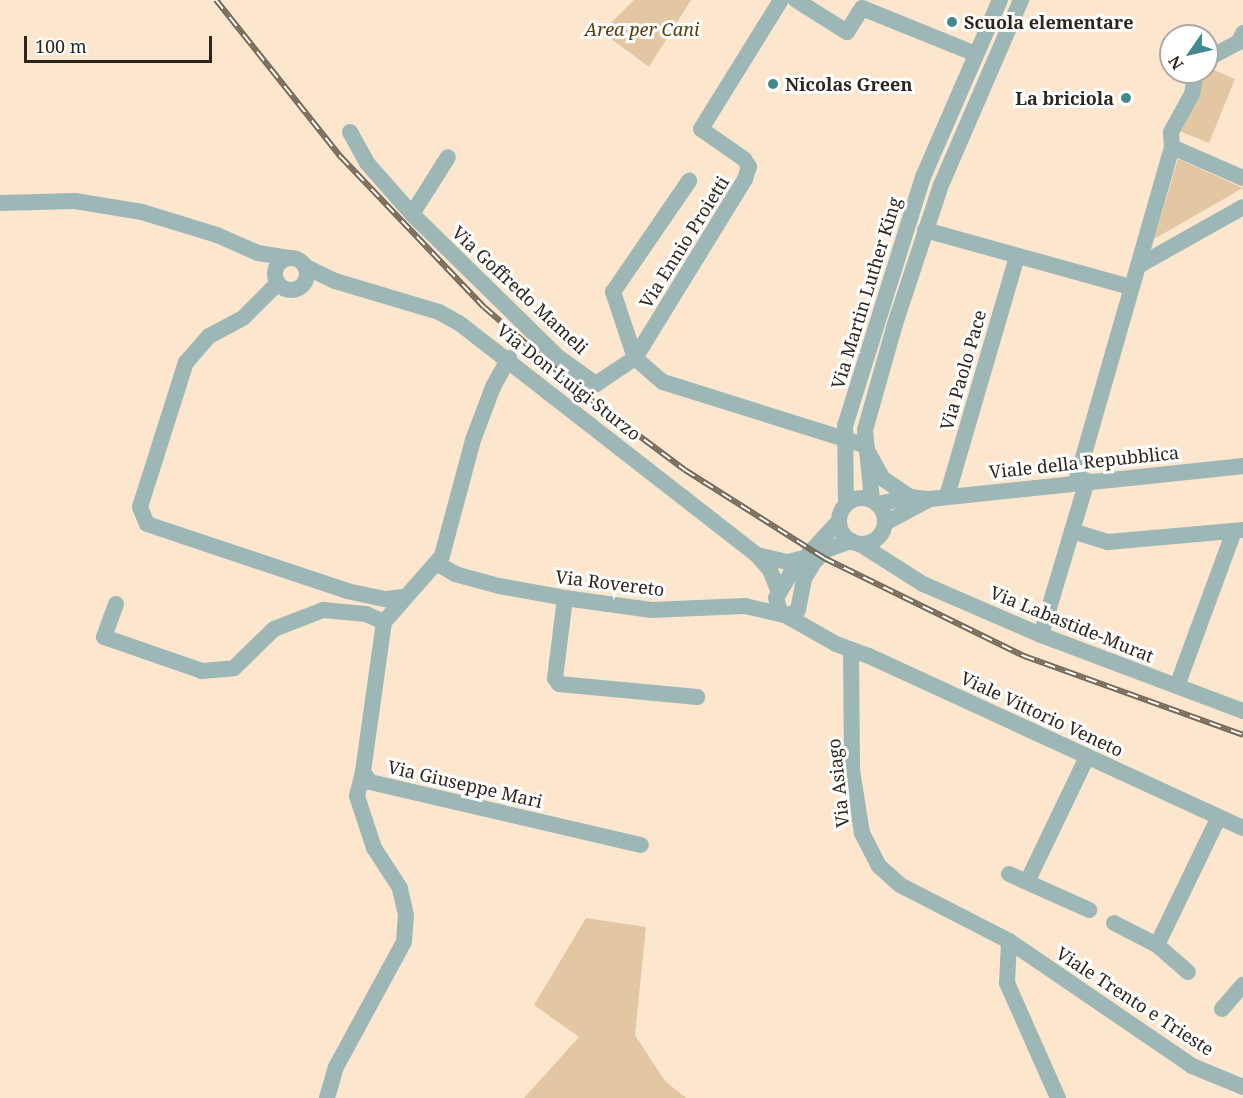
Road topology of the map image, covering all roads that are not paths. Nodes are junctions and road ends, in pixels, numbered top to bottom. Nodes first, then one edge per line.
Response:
1 (781, 0) edge
2 (796, 0) edge
3 (1000, 0) edge
4 (1021, 0) edge
5 (1243, 33) edge
6 (1219, 53) edge
7 (976, 54) junction
8 (1194, 84) edge
9 (956, 100) junction
10 (974, 109) junction
11 (350, 132) dead end
12 (1172, 147) junction
13 (448, 157) dead end
14 (1243, 178) edge
15 (688, 180) dead end
16 (0, 202) edge
17 (1243, 207) edge
18 (412, 214) junction
19 (925, 230) junction
20 (258, 253) junction
21 (1017, 256) junction
22 (291, 258) junction
23 (1138, 266) junction
24 (306, 275) junction
25 (277, 279) junction
26 (1131, 287) junction
27 (509, 358) junction
28 (635, 358) junction
29 (845, 442) junction
30 (864, 445) junction
31 (1243, 466) edge
32 (1081, 481) junction
33 (947, 496) junction
34 (909, 497) junction
35 (930, 499) junction
36 (874, 502) junction
37 (846, 504) junction
38 (839, 521) junction
39 (884, 528) junction
40 (1072, 531) junction
41 (1239, 531) edge
42 (856, 543) junction
43 (757, 555) junction
44 (800, 559) junction
45 (891, 563) junction
46 (438, 564) junction
47 (346, 591) junction
48 (779, 592) junction
49 (403, 597) junction
50 (565, 598) junction
51 (116, 604) dead end
52 (802, 604) junction
53 (323, 610) junction
54 (343, 612) junction
55 (783, 615) junction
56 (384, 622) junction
57 (1041, 634) junction
58 (823, 638) junction
59 (851, 650) junction
60 (1177, 686) junction
61 (697, 697) dead end
62 (1243, 711) edge
63 (1087, 757) junction
64 (363, 772) junction
65 (1219, 817) junction
66 (1243, 828) edge
67 (641, 846) dead end
68 (1009, 874) dead end
69 (1028, 880) junction
70 (1089, 910) dead end
71 (1113, 923) dead end
72 (1009, 941) junction
73 (1157, 945) junction
74 (1188, 972) dead end
75 (1243, 985) edge
76 (1222, 1009) dead end
77 (1243, 1087) edge
78 (327, 1098) edge
79 (1058, 1098) edge

1 - 28 street, Via Ennio Proietti
2 - 7 street
3 - 7 street, Via Martin Luther King
4 - 10 street, Via Martin Luther King
5 - 6 street
7 - 9 street, Via Martin Luther King
8 - 12 street
9 - 10 street
9 - 29 street, Via Martin Luther King
10 - 19 street, Via Martin Luther King
11 - 18 street, Via Goffredo Mameli
12 - 14 street
12 - 23 street
13 - 18 street
15 - 28 street
16 - 20 street, Via Don Luigi Sturzo
17 - 23 street
18 - 28 street, Via Goffredo Mameli
19 - 21 street
19 - 30 street, Via Martin Luther King
20 - 22 street, Via Don Luigi Sturzo
20 - 25 street, Via Don Luigi Sturzo
21 - 26 street
21 - 33 street, Via Paolo Pace
22 - 24 street, Via Don Luigi Sturzo
22 - 25 street
23 - 26 street
24 - 25 street, Via Don Luigi Sturzo
24 - 27 street, Via Don Luigi Sturzo
25 - 47 street
26 - 32 street
27 - 43 street, Via Don Luigi Sturzo
27 - 46 street
28 - 29 street
29 - 30 street
29 - 37 street, Via Martin Luther King
30 - 34 street, Viale della Repubblica
30 - 36 street, Via Martin Luther King
31 - 32 street, Viale della Repubblica
32 - 33 street, Viale della Repubblica
32 - 40 street
33 - 35 street, Viale della Repubblica
34 - 35 street, Viale della Repubblica
34 - 36 street, Viale della Repubblica
35 - 39 street, Viale della Repubblica
36 - 37 street
36 - 39 street
37 - 38 street
38 - 42 street
38 - 44 street
39 - 42 street
39 - 45 street
40 - 41 street
40 - 57 street
41 - 60 street
42 - 45 street, Via Labastide-Murat
42 - 52 street
43 - 44 street, Via Don Luigi Sturzo
43 - 48 street, Via Don Luigi Sturzo
44 - 48 street
45 - 57 street, Via Labastide-Murat
46 - 49 street
46 - 50 street, Via Rovereto
47 - 49 street
47 - 53 street
47 - 54 street
48 - 55 street
49 - 56 street
50 - 55 street, Via Rovereto
50 - 61 street
51 - 53 street
52 - 55 street
52 - 58 street
53 - 54 street
54 - 56 street
55 - 58 street, Viale Vittorio Veneto
56 - 64 street, Via Giuseppe Mari
57 - 60 street, Via Labastide-Murat
58 - 59 street, Viale Vittorio Veneto
59 - 63 street, Viale Vittorio Veneto
59 - 72 street, Via Asiago
60 - 62 street, Via Labastide-Murat
63 - 65 street, Viale Vittorio Veneto
63 - 69 street
64 - 67 street, Via Giuseppe Mari
64 - 78 street
65 - 66 street, Viale Vittorio Veneto
65 - 73 street
68 - 69 street
69 - 70 street
71 - 73 street
72 - 77 street, Viale Trento e Trieste
72 - 79 street
73 - 74 street
75 - 76 street

